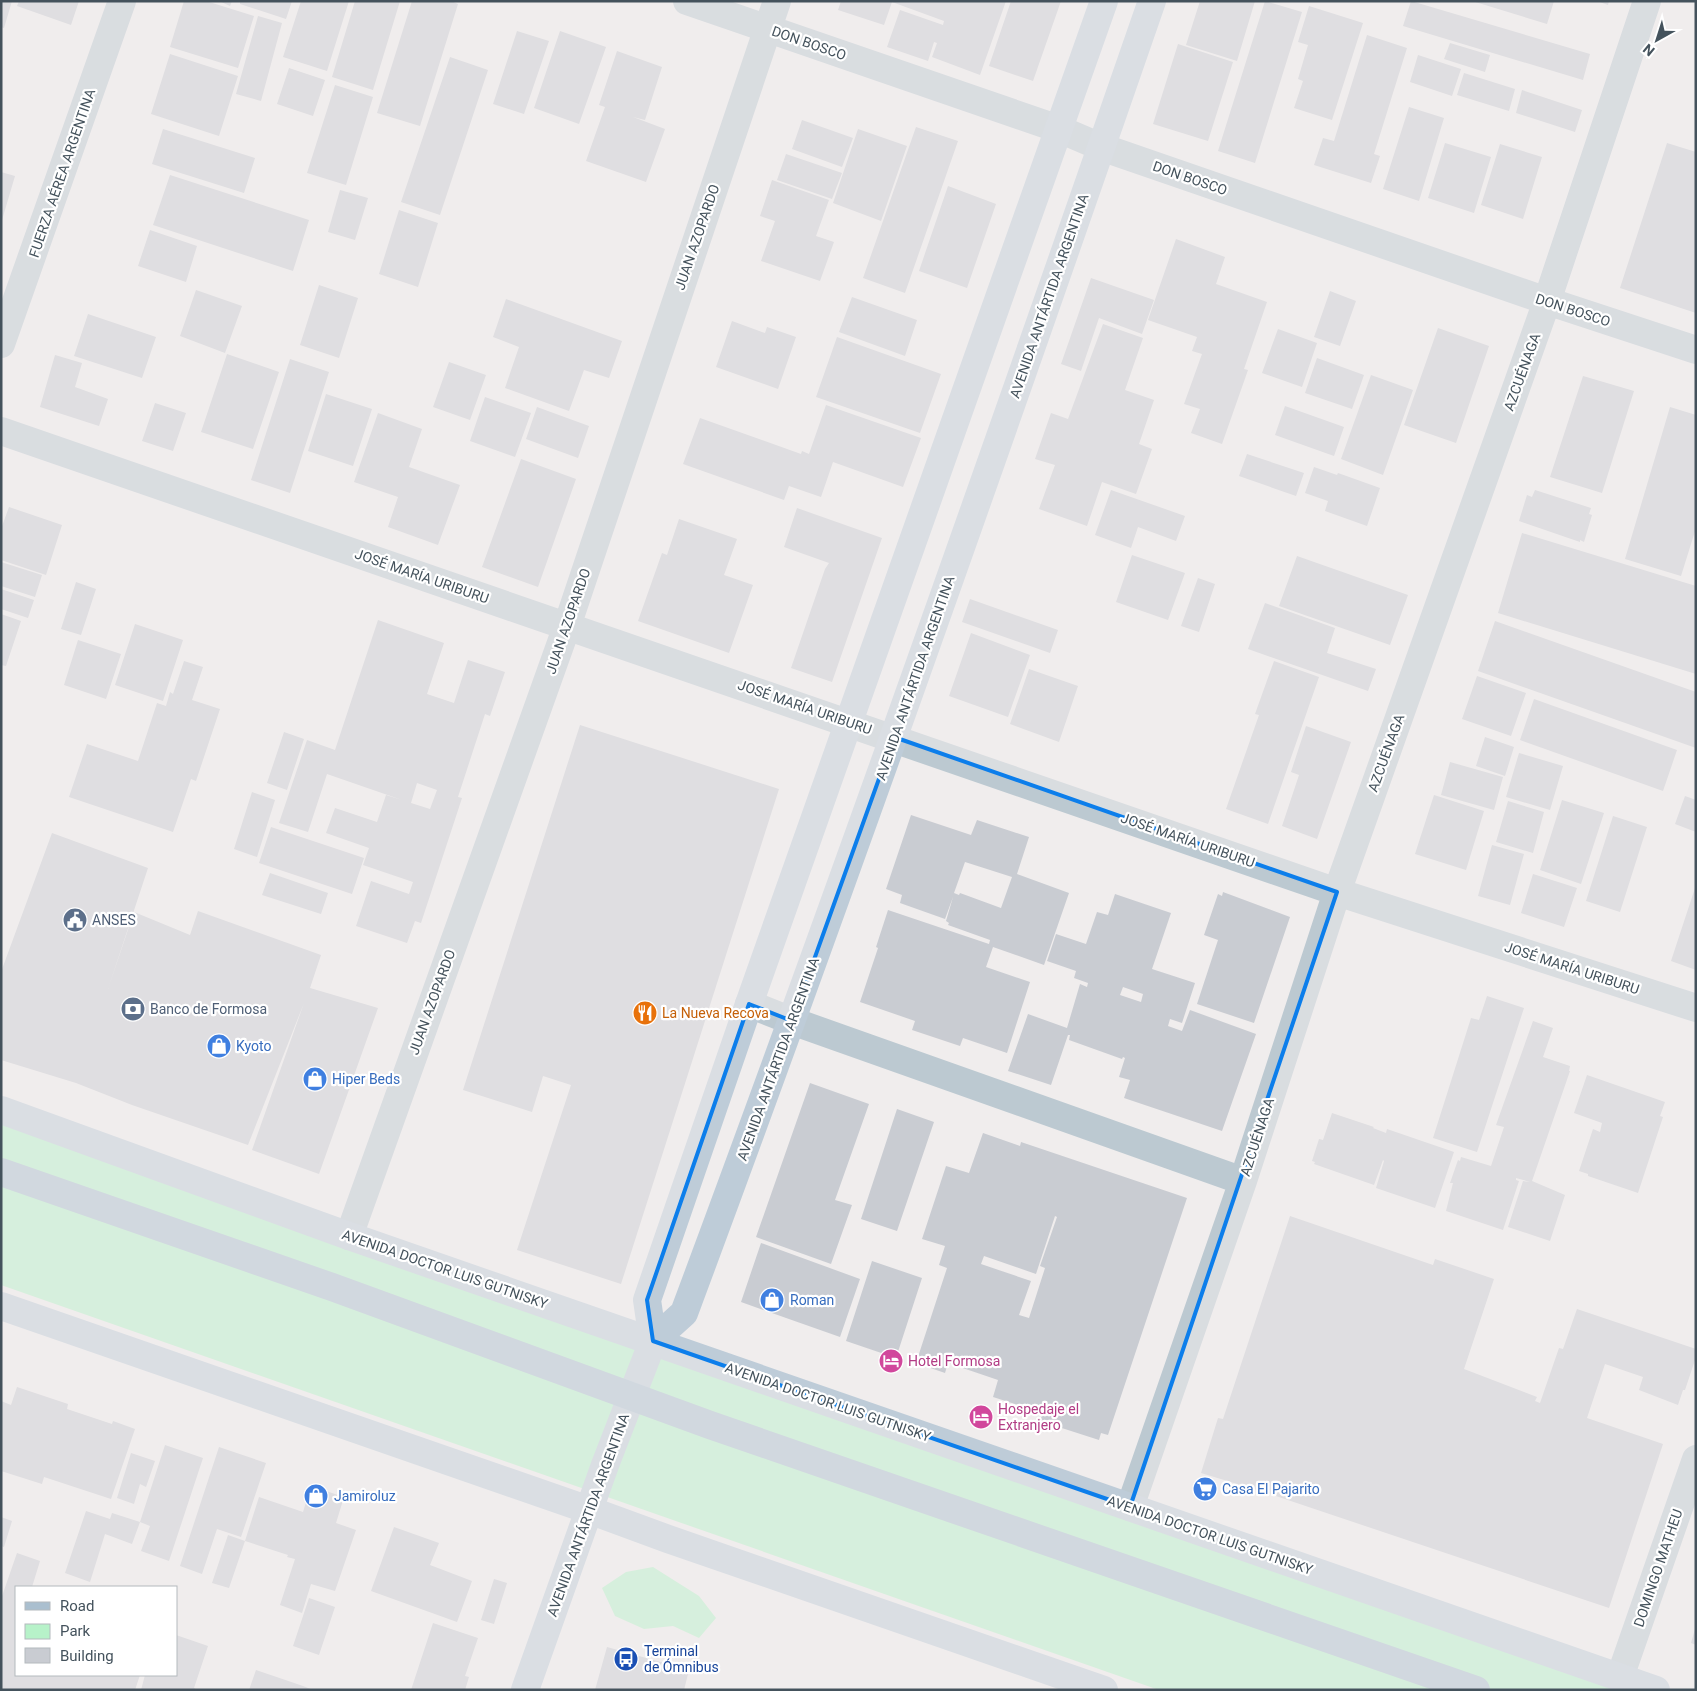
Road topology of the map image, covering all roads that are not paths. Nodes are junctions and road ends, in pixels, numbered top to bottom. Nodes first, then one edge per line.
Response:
1 (122, 1) edge
2 (686, 1) edge
3 (777, 1) edge
4 (1104, 1) edge
5 (1152, 1) edge
6 (1647, 1) edge
7 (767, 29) junction
8 (1059, 129) junction
9 (1101, 147) junction
10 (1547, 301) junction
11 (1, 344) edge
12 (1696, 350) edge
13 (1, 430) edge
14 (567, 626) junction
15 (848, 722) junction
16 (894, 738) junction
17 (1337, 892) junction
18 (748, 1004) junction
19 (1696, 1008) edge
20 (792, 1021) junction
21 (1, 1110) edge
22 (1, 1172) edge
23 (1243, 1181) junction
24 (349, 1236) junction
25 (1, 1306) edge
26 (653, 1341) junction
27 (632, 1397) junction
28 (1696, 1459) edge
29 (1130, 1507) junction
30 (589, 1510) junction
31 (1620, 1677) junction
32 (526, 1690) edge
33 (1104, 1690) edge
34 (1476, 1690) edge
35 (1656, 1690) edge

1 - 11 street, FUERZA AÉREA ARGENTINA
2 - 7 street, DON BOSCO
3 - 7 street, JUAN AZOPARDO
4 - 8 main road, AVENIDA ANTÁRTIDA ARGENTINA
5 - 9 main road, AVENIDA ANTÁRTIDA ARGENTINA
6 - 10 street, AZCUÉNAGA
7 - 8 street, DON BOSCO
7 - 14 street, JUAN AZOPARDO
8 - 9 street, DON BOSCO
8 - 15 main road, AVENIDA ANTÁRTIDA ARGENTINA
9 - 10 street, DON BOSCO
9 - 16 main road, AVENIDA ANTÁRTIDA ARGENTINA
10 - 12 street, DON BOSCO
10 - 17 street, AZCUÉNAGA
13 - 14 street, JOSÉ MARÍA URIBURU
14 - 15 street, JOSÉ MARÍA URIBURU
14 - 24 street, JUAN AZOPARDO
15 - 16 street, JOSÉ MARÍA URIBURU
15 - 18 main road, AVENIDA ANTÁRTIDA ARGENTINA
16 - 17 street, JOSÉ MARÍA URIBURU
16 - 20 main road, AVENIDA ANTÁRTIDA ARGENTINA
17 - 19 street, JOSÉ MARÍA URIBURU
17 - 23 street, AZCUÉNAGA
18 - 20 street
18 - 26 main road, AVENIDA ANTÁRTIDA ARGENTINA
20 - 23 street
20 - 26 main road, AVENIDA ANTÁRTIDA ARGENTINA
21 - 24 main road, AVENIDA DOCTOR LUIS GUTNISKY
22 - 27 main road
23 - 29 street, AZCUÉNAGA
24 - 26 main road, AVENIDA DOCTOR LUIS GUTNISKY
25 - 30 main road
26 - 27 main road, AVENIDA ANTÁRTIDA ARGENTINA
26 - 29 main road, AVENIDA DOCTOR LUIS GUTNISKY
27 - 30 main road, AVENIDA ANTÁRTIDA ARGENTINA
27 - 34 main road
28 - 31 street, DOMINGO MATHEU
29 - 31 main road, AVENIDA DOCTOR LUIS GUTNISKY
30 - 32 main road, AVENIDA ANTÁRTIDA ARGENTINA
30 - 33 main road
31 - 35 main road, AVENIDA DOCTOR LUIS GUTNISKY

